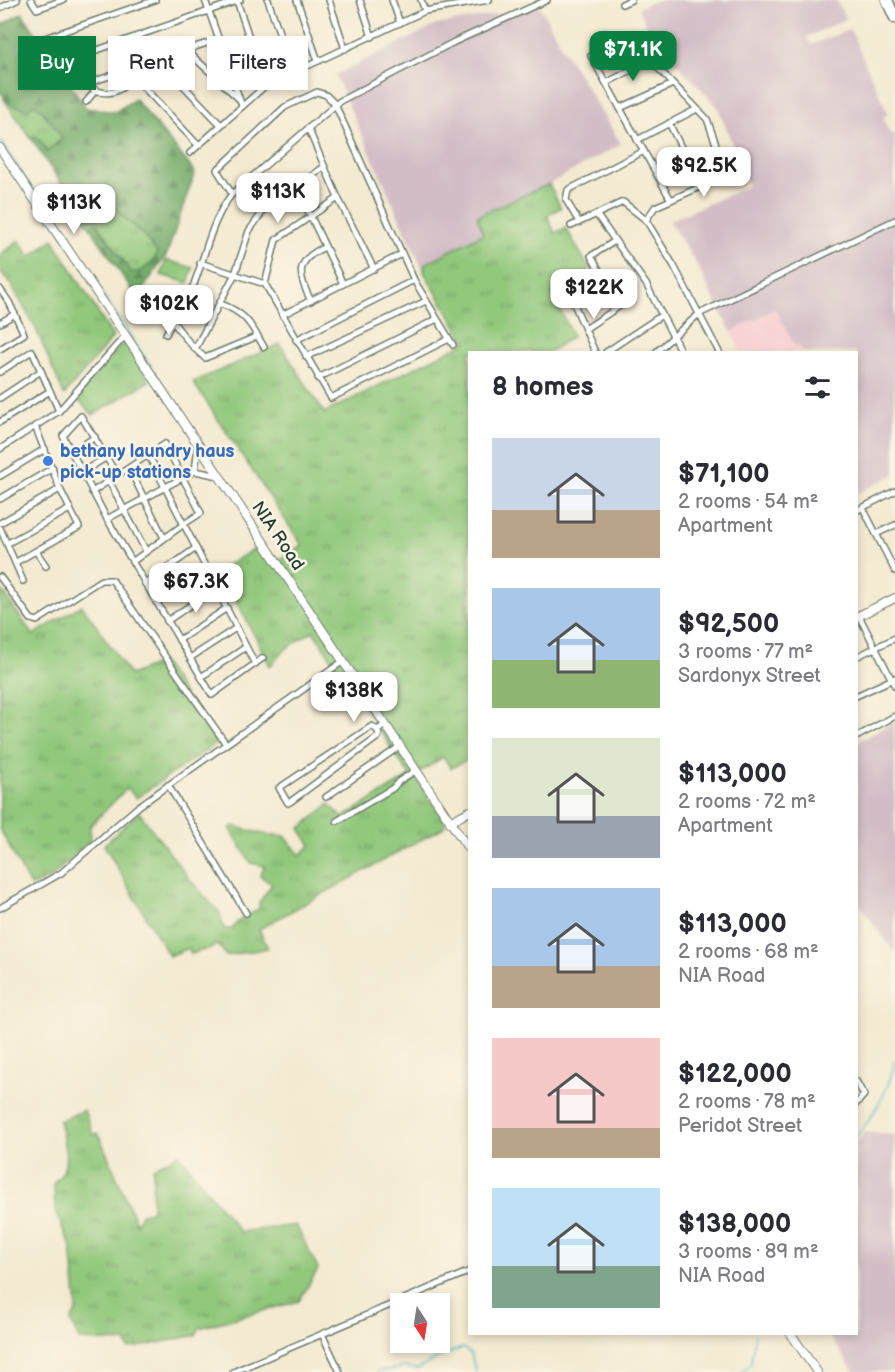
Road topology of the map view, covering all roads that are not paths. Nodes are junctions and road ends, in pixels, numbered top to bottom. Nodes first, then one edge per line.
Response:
1 (17, 0) edge
2 (32, 0) edge
3 (63, 0) edge
4 (155, 0) edge
5 (205, 0) edge
6 (268, 0) edge
7 (297, 0) edge
8 (329, 0) edge
9 (360, 0) edge
10 (392, 0) edge
11 (421, 0) edge
12 (547, 0) edge
13 (631, 0) edge
14 (887, 0) edge
15 (239, 1) edge
16 (485, 1) edge
17 (453, 3) edge
18 (622, 4) dead end
19 (0, 8) edge
20 (209, 11) junction
21 (425, 11) junction
22 (895, 18) edge
23 (400, 23) junction
24 (51, 36) edge
25 (218, 36) edge
26 (250, 36) edge
27 (280, 36) edge
28 (372, 37) junction
29 (345, 49) junction
30 (96, 51) edge
31 (195, 58) edge
32 (651, 60) junction
33 (318, 61) junction
34 (308, 66) edge
35 (606, 82) junction
36 (673, 84) junction
37 (121, 90) edge
38 (145, 90) edge
39 (188, 90) edge
40 (236, 90) edge
41 (260, 90) edge
42 (95, 91) joint
43 (239, 99) junction
44 (86, 102) dead end
45 (335, 104) junction
46 (242, 106) junction
47 (620, 108) junction
48 (697, 109) junction
49 (669, 123) junction
50 (221, 125) junction
51 (308, 129) junction
52 (638, 140) junction
53 (198, 146) junction
54 (0, 148) edge
55 (644, 151) junction
56 (190, 153) dead end
57 (324, 167) junction
58 (701, 186) junction
59 (232, 194) junction
60 (338, 198) junction
61 (303, 200) dead end
62 (671, 200) junction
63 (596, 214) junction
64 (311, 215) junction
65 (646, 220) junction
66 (895, 220) edge
67 (579, 222) junction
68 (571, 226) dead end
69 (615, 241) junction
70 (325, 247) junction
71 (402, 254) junction
72 (200, 263) junction
73 (374, 269) junction
74 (235, 274) junction
75 (604, 278) junction
76 (414, 280) junction
77 (265, 284) junction
78 (344, 284) junction
79 (0, 289) edge
80 (158, 296) dead end
81 (2, 297) edge
82 (311, 301) junction
83 (426, 301) junction
84 (221, 304) junction
85 (15, 314) junction
86 (699, 314) junction
87 (282, 315) junction
88 (662, 315) junction
89 (437, 319) junction
90 (171, 321) junction
91 (0, 323) edge
92 (585, 329) junction
93 (166, 334) dead end
94 (258, 336) junction
95 (124, 337) junction
96 (673, 337) junction
97 (296, 339) junction
98 (264, 347) dead end
99 (0, 349) edge
100 (195, 349) junction
101 (595, 351) edge
102 (608, 351) edge
103 (657, 351) edge
104 (680, 351) edge
105 (718, 351) edge
106 (306, 357) junction
107 (41, 371) junction
108 (0, 372) edge
109 (318, 378) junction
110 (50, 391) junction
111 (0, 398) edge
112 (59, 411) junction
113 (0, 422) edge
114 (35, 426) junction
115 (95, 437) junction
116 (198, 446) junction
117 (0, 449) edge
118 (45, 449) junction
119 (72, 452) junction
120 (149, 456) junction
121 (107, 457) junction
122 (53, 468) junction
123 (129, 468) junction
124 (195, 471) junction
125 (82, 472) junction
126 (117, 475) junction
127 (0, 476) edge
128 (219, 477) junction
129 (183, 478) junction
130 (109, 481) junction
131 (166, 487) junction
132 (60, 489) junction
133 (895, 491) edge
134 (92, 492) junction
135 (0, 499) edge
136 (144, 499) junction
137 (70, 508) junction
138 (863, 508) junction
139 (124, 510) junction
140 (858, 511) edge
141 (107, 519) junction
142 (0, 523) edge
143 (184, 524) junction
144 (895, 525) edge
145 (0, 528) edge
146 (876, 534) junction
147 (164, 538) junction
148 (8, 543) junction
149 (196, 548) junction
150 (36, 551) junction
151 (146, 551) junction
152 (895, 556) edge
153 (888, 559) junction
154 (16, 562) junction
155 (132, 562) junction
156 (46, 566) dead end
157 (206, 568) junction
158 (895, 571) edge
159 (0, 577) edge
160 (23, 581) dead end
161 (145, 584) junction
162 (216, 588) junction
163 (895, 598) edge
164 (156, 602) junction
165 (227, 608) junction
166 (858, 617) edge
167 (167, 621) junction
168 (236, 628) junction
169 (895, 638) edge
170 (179, 640) junction
171 (246, 648) junction
172 (875, 648) junction
173 (858, 656) edge
174 (190, 658) junction
175 (263, 658) dead end
176 (342, 663) junction
177 (255, 664) junction
178 (201, 677) junction
179 (893, 678) edge
180 (895, 686) edge
181 (858, 695) edge
182 (895, 716) edge
183 (381, 728) junction
184 (858, 736) edge
185 (226, 744) junction
186 (399, 747) junction
187 (329, 755) junction
188 (337, 766) junction
189 (415, 771) junction
190 (168, 785) junction
191 (326, 797) dead end
192 (468, 812) edge
193 (337, 821) dead end
194 (450, 822) junction
195 (468, 848) edge
196 (0, 908) edge
197 (246, 914) dead end
198 (858, 1084) edge
199 (858, 1102) edge
200 (468, 1272) edge
201 (322, 1334) junction
202 (792, 1335) edge
203 (233, 1372) edge
204 (340, 1372) edge
205 (817, 1372) edge

1 - 19 street
2 - 3 street
4 - 24 street
5 - 20 street
6 - 27 street
7 - 33 street
8 - 29 street
9 - 28 street
10 - 23 street
11 - 21 street
12 - 45 street
13 - 18 street
14 - 22 highway
15 - 20 street
15 - 26 street
16 - 17 street
17 - 21 street
20 - 25 street
20 - 30 street
21 - 23 street
23 - 28 street
28 - 29 street
29 - 33 street
31 - 43 street
32 - 35 street
32 - 35 street
32 - 36 street
33 - 34 street
35 - 47 street
36 - 47 street
36 - 48 street
37 - 42 street
38 - 53 street
39 - 50 street
40 - 43 street
41 - 46 street
42 - 44 street
43 - 46 street
45 - 51 street
45 - 59 street
45 - 71 street
46 - 50 street
47 - 52 street
48 - 49 street
48 - 58 street
49 - 52 street
49 - 58 street
50 - 53 street
51 - 57 street
51 - 59 street
52 - 55 street
53 - 56 street
54 - 95 street, NIA Road
55 - 62 street
55 - 67 street
57 - 60 street
57 - 74 street
58 - 62 street
59 - 72 street
60 - 64 street
60 - 73 street
61 - 64 street
62 - 65 street
63 - 65 street
63 - 67 street
63 - 69 street
64 - 70 street
64 - 77 street
65 - 86 street
66 - 86 street
67 - 68 street
69 - 75 street
69 - 88 street
70 - 78 street
70 - 82 street
71 - 73 street
71 - 76 street
72 - 74 street
72 - 90 street
73 - 78 street
74 - 77 street
74 - 84 street
75 - 92 street
75 - 92 street
76 - 83 street
76 - 97 street
77 - 87 street
78 - 82 street
79 - 81 street
80 - 90 street
81 - 85 street
82 - 87 street
83 - 89 street
83 - 106 street
84 - 94 street
84 - 100 street
85 - 91 street
85 - 99 street
86 - 96 street
86 - 105 street
87 - 97 street
88 - 96 street
88 - 102 street
89 - 109 street
89 - 109 street
90 - 93 street
90 - 100 street
92 - 101 street
94 - 98 street
94 - 100 street
95 - 112 street
95 - 116 street, NIA Road
96 - 103 street
96 - 104 street
97 - 106 street
106 - 109 street
107 - 108 street
107 - 110 street
107 - 111 street
110 - 112 street
110 - 113 street
112 - 114 street
114 - 117 street
114 - 118 street
115 - 119 street
115 - 119 street
115 - 121 street
116 - 124 street
116 - 128 street, NIA Road
118 - 122 street
118 - 127 street
119 - 125 street
120 - 123 street
120 - 129 street
120 - 131 street
121 - 125 street
121 - 126 street
122 - 132 street
122 - 135 street
123 - 126 street
123 - 136 street
124 - 128 street
124 - 129 street
125 - 134 street
126 - 130 street
128 - 176 street, NIA Road
129 - 131 street
129 - 143 street
130 - 134 street
130 - 139 street
131 - 136 street
131 - 143 street
132 - 137 street
132 - 142 street
133 - 138 street
134 - 141 street
136 - 139 street
136 - 147 street
137 - 148 street
137 - 150 street
138 - 140 street
138 - 146 street
139 - 141 street
139 - 151 street
141 - 155 street
143 - 147 street
143 - 149 street
144 - 146 street
145 - 148 street
146 - 153 street
147 - 151 street
148 - 154 street
149 - 157 street
149 - 161 street
150 - 154 street
150 - 156 street
151 - 155 street
152 - 153 street
153 - 158 street
154 - 160 street
155 - 161 street
157 - 162 street
157 - 164 street
159 - 185 street
161 - 164 street
162 - 165 street
162 - 167 street
163 - 166 street
164 - 167 street
165 - 168 street
165 - 170 street
166 - 172 street
167 - 170 street
168 - 171 street
168 - 174 street
169 - 172 street
170 - 174 street
171 - 177 street
171 - 178 street
172 - 173 street
172 - 179 street
174 - 178 street
175 - 177 street
176 - 183 street, NIA Road
176 - 185 street
177 - 178 street
179 - 180 street
179 - 181 street
182 - 184 street
183 - 186 street, NIA Road
183 - 187 street
183 - 188 street
185 - 190 street
186 - 189 street, NIA Road
186 - 191 street
187 - 188 street
187 - 188 street
189 - 193 street
189 - 194 street, NIA Road
190 - 196 street
190 - 197 street
192 - 194 street
194 - 195 street, NIA Road
198 - 199 street
200 - 201 street
201 - 203 street
201 - 204 street
202 - 205 street

